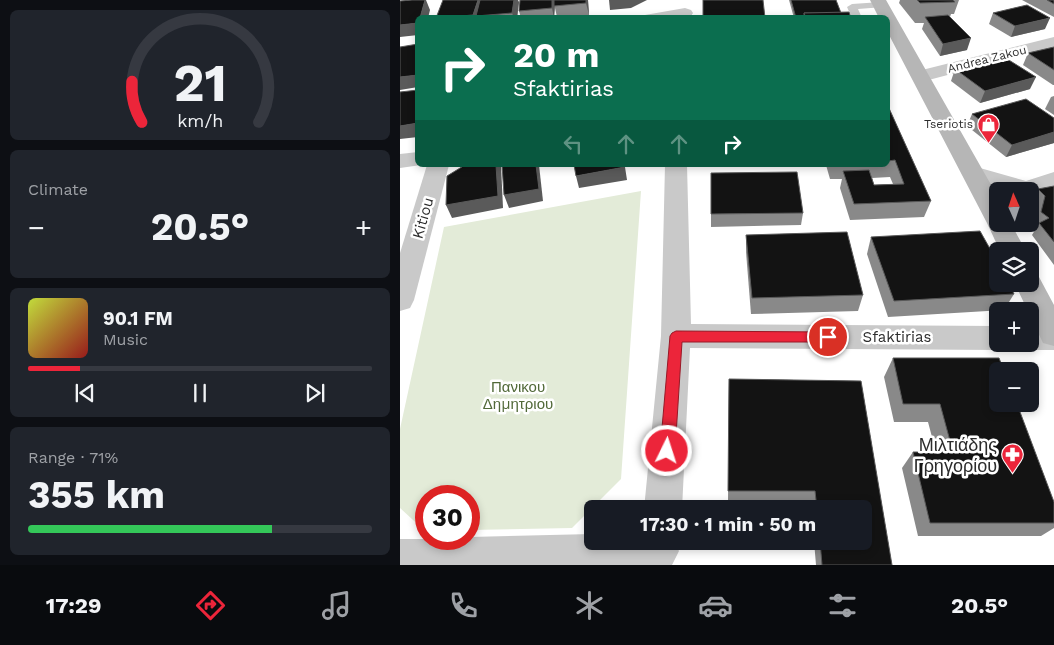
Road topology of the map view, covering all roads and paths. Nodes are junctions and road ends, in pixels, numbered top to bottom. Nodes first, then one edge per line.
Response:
1 (879, 3) edge
2 (686, 10) edge
3 (664, 15) edge
4 (856, 15) edge
5 (884, 15) edge
6 (891, 31) edge
7 (1054, 42) edge
8 (920, 76) junction
9 (415, 158) edge
10 (400, 161) edge
11 (437, 167) edge
12 (676, 167) edge
13 (973, 173) junction
14 (1054, 179) edge
15 (1000, 182) edge
16 (1039, 184) edge
17 (989, 202) edge
18 (1033, 292) edge
19 (400, 300) edge
20 (1054, 334) edge
21 (676, 336) junction
22 (989, 338) edge
23 (1039, 338) edge
24 (1054, 338) edge
25 (664, 500) edge
26 (659, 552) edge
27 (400, 559) edge

1 - 4 lane
1 - 5 main road
2 - 3 street
6 - 8 main road
7 - 8 street, Andrea Zakou
8 - 13 main road
9 - 10 street
11 - 19 street, Kitiou
12 - 21 street
13 - 15 street
13 - 17 main road
14 - 16 street
18 - 20 main road
21 - 22 street, Sfaktirias
21 - 25 street
23 - 24 street
26 - 27 street

